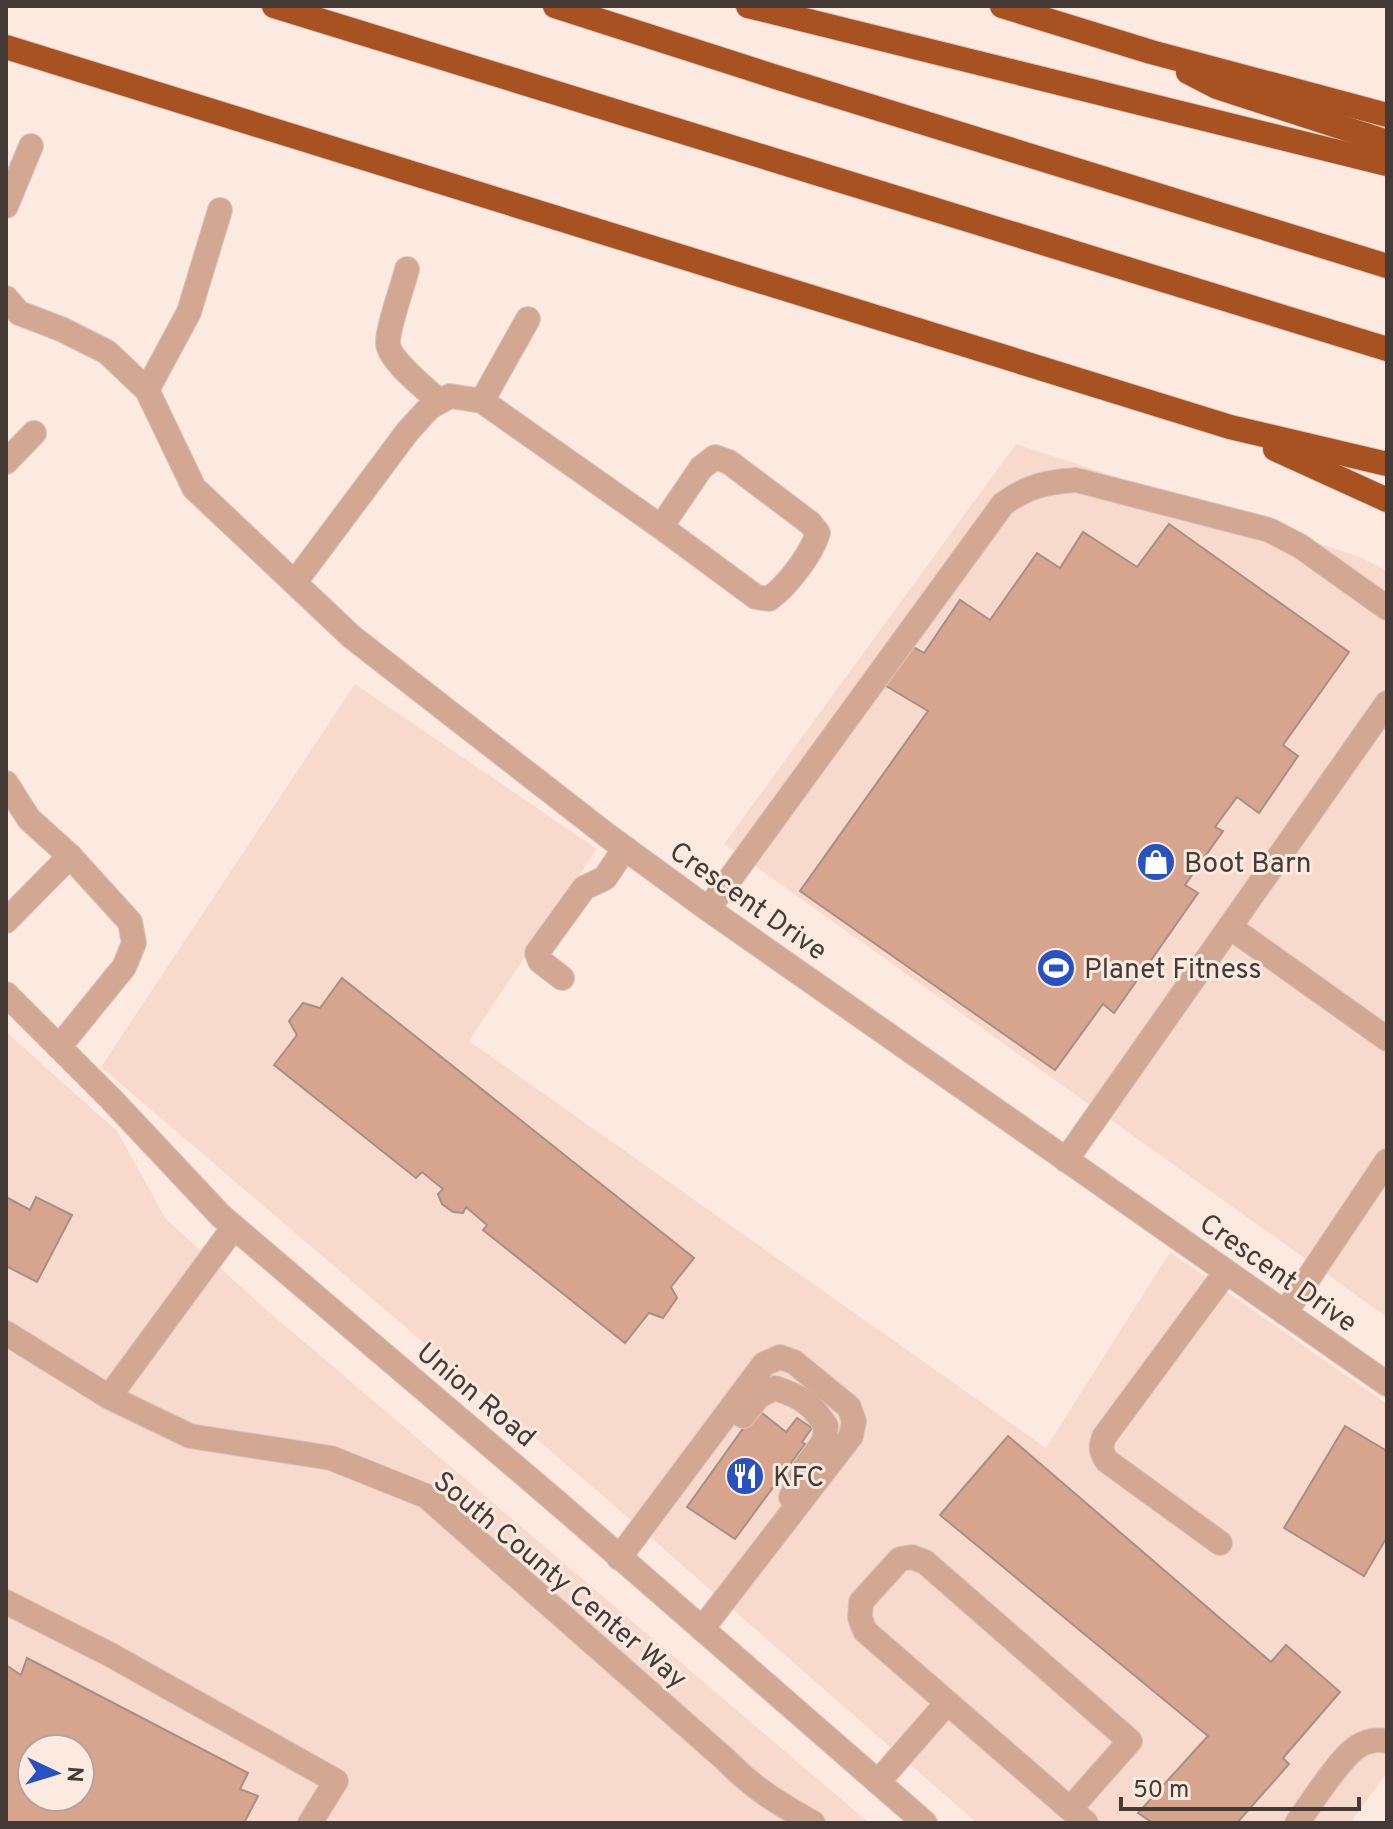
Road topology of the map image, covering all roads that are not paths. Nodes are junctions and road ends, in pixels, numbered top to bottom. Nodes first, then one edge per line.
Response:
1 (274, 6) edge
2 (555, 6) edge
3 (748, 6) edge
4 (1002, 6) edge
5 (6, 47) edge
6 (1151, 52) junction
7 (1387, 115) edge
8 (1387, 142) edge
9 (31, 146) dead end
10 (1387, 164) edge
11 (6, 206) edge
12 (220, 210) dead end
13 (1387, 266) edge
14 (407, 269) dead end
15 (6, 298) edge
16 (528, 319) dead end
17 (1387, 349) edge
18 (147, 390) junction
19 (439, 401) junction
20 (482, 401) junction
21 (1230, 427) junction
22 (34, 433) dead end
23 (6, 462) edge
24 (1387, 464) edge
25 (1387, 500) edge
26 (661, 527) junction
27 (295, 582) junction
28 (1387, 608) edge
29 (1387, 703) edge
30 (6, 783) edge
31 (625, 848) junction
32 (70, 856) junction
33 (708, 909) junction
34 (6, 921) edge
35 (1230, 927) junction
36 (562, 978) dead end
37 (6, 994) edge
38 (1387, 1039) edge
39 (59, 1047) junction
40 (1066, 1160) junction
41 (1387, 1161) edge
42 (234, 1227) junction
43 (1226, 1272) junction
44 (1285, 1313) junction
45 (6, 1333) edge
46 (1387, 1384) edge
47 (109, 1397) junction
48 (1220, 1543) dead end
49 (619, 1558) junction
50 (6, 1602) edge
51 (702, 1629) junction
52 (947, 1703) junction
53 (1387, 1741) edge
54 (878, 1782) junction
55 (767, 1797) junction
56 (1078, 1816) edge
57 (310, 1823) edge
58 (785, 1823) edge
59 (813, 1823) edge
60 (925, 1823) edge
61 (1297, 1823) edge

1 - 17 highway
2 - 13 highway
3 - 10 highway
4 - 6 highway
5 - 21 highway
6 - 7 highway
6 - 8 highway
9 - 11 street
12 - 18 street
14 - 19 street
15 - 18 street
16 - 20 street
18 - 27 street, Crescent Drive
19 - 20 street
19 - 27 street
20 - 26 street
21 - 24 highway
21 - 25 highway
22 - 23 street
26 - 26 street
27 - 31 street, Crescent Drive
28 - 33 street
29 - 35 street
30 - 32 street
31 - 33 street, Crescent Drive
31 - 36 street
32 - 34 street
32 - 39 street
33 - 40 street, Crescent Drive
35 - 38 street
35 - 40 street
37 - 39 street, Union Road
39 - 42 street, Union Road
40 - 43 street, Crescent Drive
41 - 44 street
42 - 47 street
42 - 49 street, Union Road
43 - 44 street, Crescent Drive
43 - 48 street
44 - 46 street, Crescent Drive
45 - 47 street, South County Center Way
47 - 55 street, South County Center Way
49 - 51 street, Union Road
49 - 51 street
50 - 57 street
51 - 54 street, Union Road
52 - 54 street
52 - 56 street
52 - 56 street
53 - 61 street
54 - 60 street, Union Road
55 - 58 street, South County Center Way
55 - 59 street, South County Center Way

